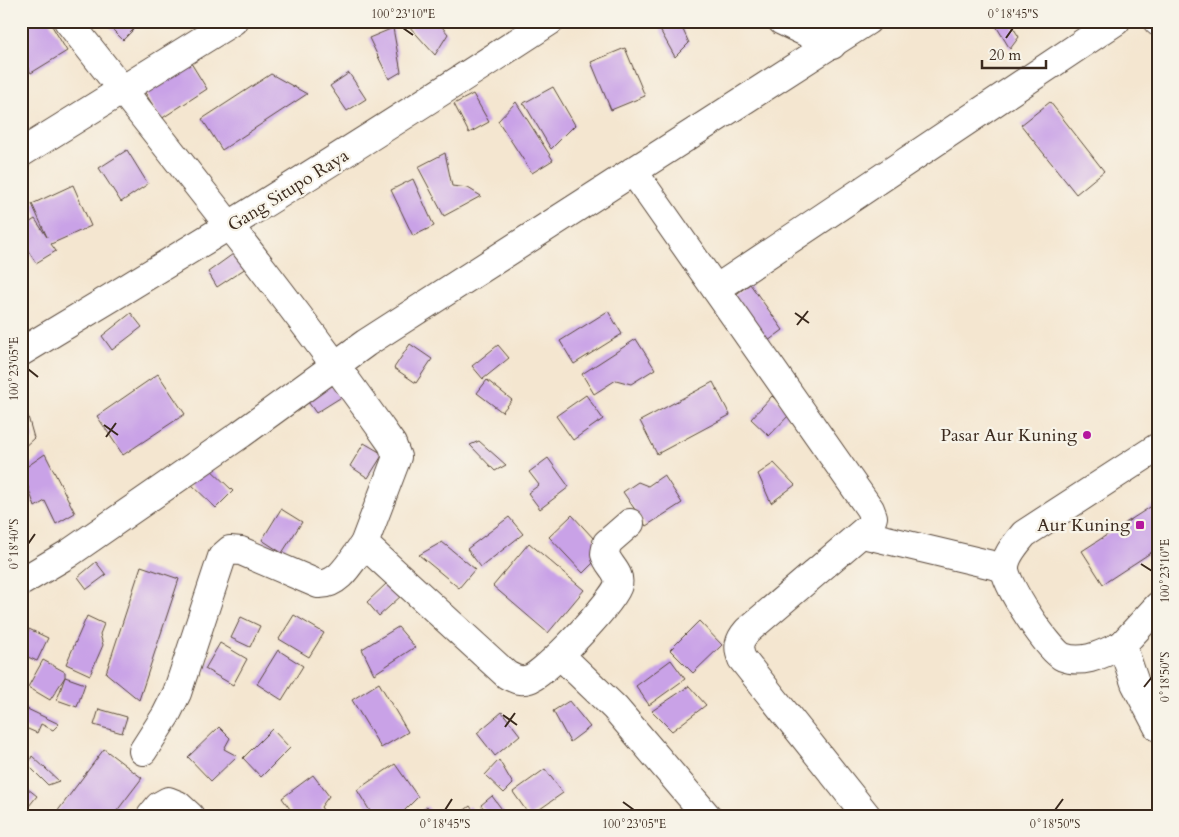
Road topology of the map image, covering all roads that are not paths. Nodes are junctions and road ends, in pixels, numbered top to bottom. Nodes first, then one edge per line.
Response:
1 (68, 21) edge
2 (233, 21) edge
3 (550, 21) edge
4 (782, 21) edge
5 (867, 21) edge
6 (1116, 21) edge
7 (832, 46) junction
8 (122, 90) junction
9 (21, 154) edge
10 (633, 171) junction
11 (230, 226) junction
12 (716, 289) junction
13 (21, 352) edge
14 (335, 364) junction
15 (1158, 447) edge
16 (630, 523) dead end
17 (862, 534) junction
18 (364, 544) junction
19 (1005, 568) junction
20 (21, 582) edge
21 (1158, 606) edge
22 (1122, 644) junction
23 (560, 655) junction
24 (1158, 727) edge
25 (143, 751) dead end
26 (151, 816) edge
27 (190, 816) edge
28 (707, 816) edge
29 (867, 816) edge

1 - 8 street
2 - 8 street
3 - 11 street, Gang Situpo Raya
4 - 7 street
5 - 7 street
6 - 12 street
7 - 10 street
8 - 9 street
8 - 11 street
10 - 12 street
10 - 14 street
11 - 13 street, Gang Situpo Raya
11 - 14 street
12 - 17 street
14 - 18 street
14 - 20 street
15 - 19 street
16 - 23 street
17 - 19 street
17 - 29 street
18 - 23 street
18 - 25 street
19 - 22 street
21 - 22 street
22 - 24 street
23 - 28 street
26 - 27 street

